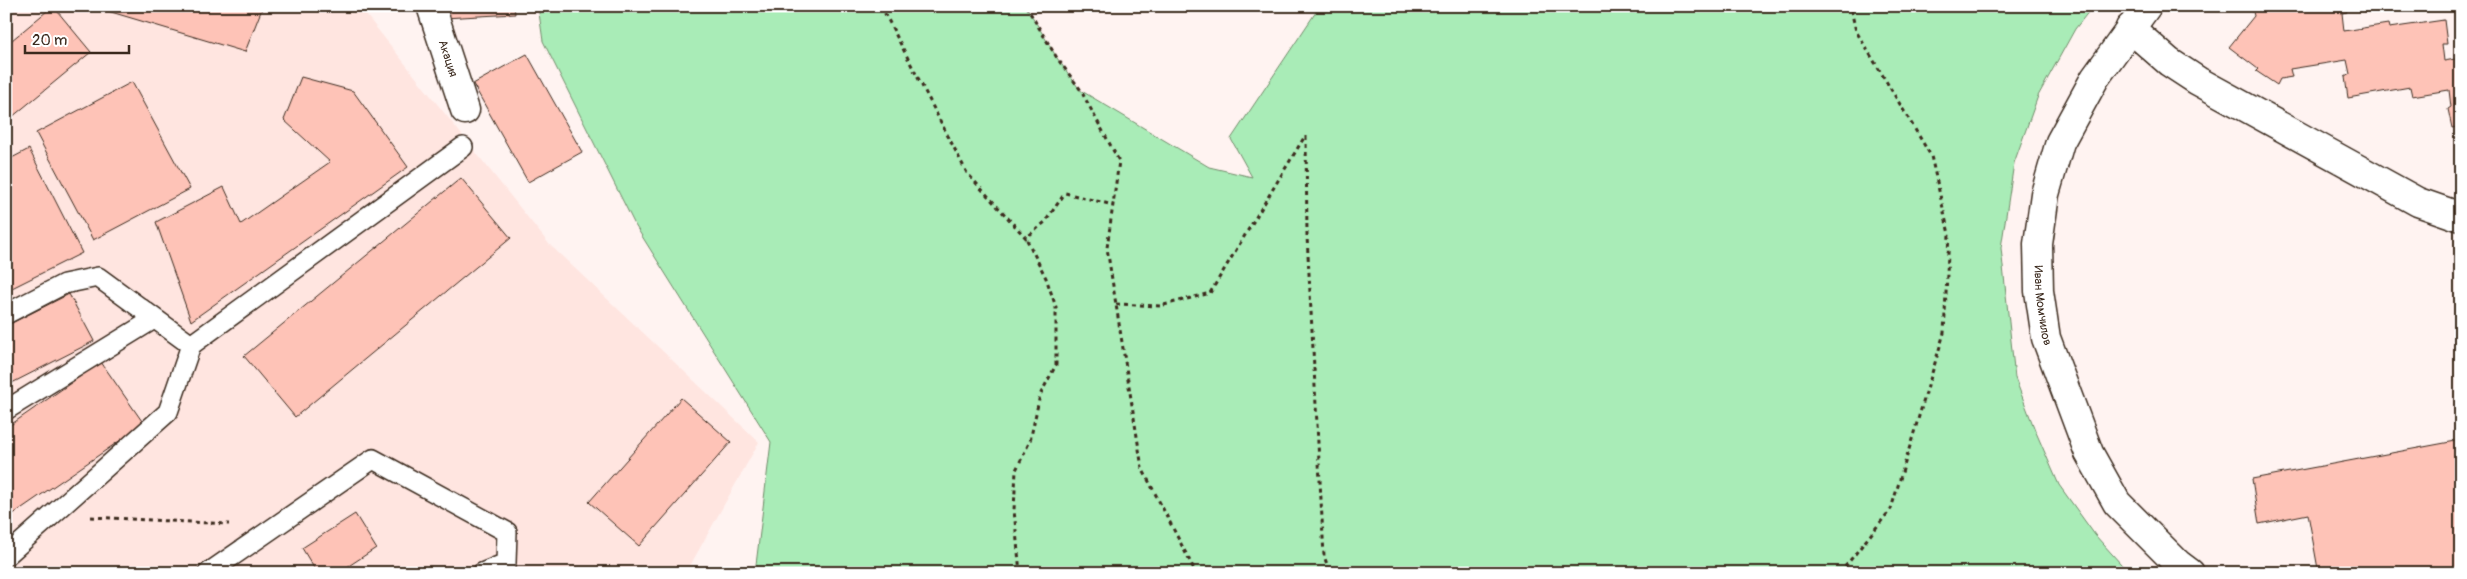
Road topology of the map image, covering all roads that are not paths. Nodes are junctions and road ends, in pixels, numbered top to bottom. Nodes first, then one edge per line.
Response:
1 (431, 6) edge
2 (2147, 6) edge
3 (2130, 28) junction
4 (465, 110) dead end
5 (463, 147) dead end
6 (2461, 217) edge
7 (6, 314) edge
8 (154, 319) junction
9 (191, 345) junction
10 (6, 410) edge
11 (6, 556) edge
12 (2184, 568) edge
13 (208, 573) edge
14 (482, 573) edge

1 - 4 street, Акация
2 - 3 street, Иван Момчилов
3 - 6 street
3 - 12 street, Иван Момчилов
5 - 9 lane
7 - 8 lane
8 - 9 lane
8 - 10 lane
9 - 11 lane
13 - 14 lane

